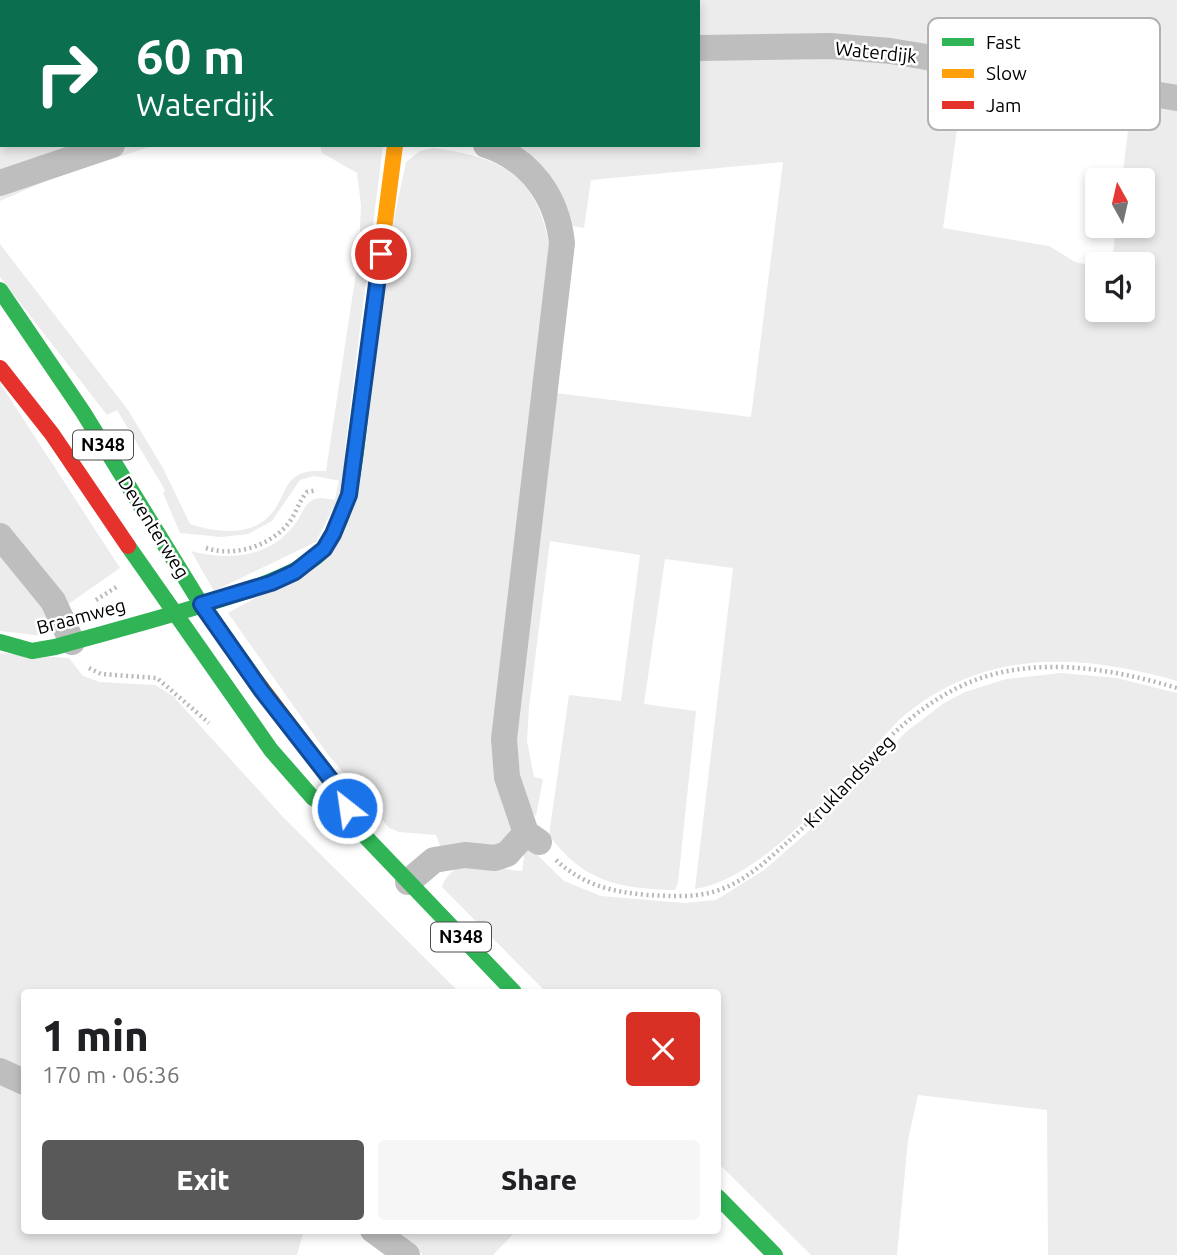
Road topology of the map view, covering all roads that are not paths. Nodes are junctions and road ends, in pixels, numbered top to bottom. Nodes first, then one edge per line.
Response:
1 (700, 48) edge
2 (928, 57) edge
3 (106, 147) edge
4 (396, 147) edge
5 (491, 147) edge
6 (0, 183) edge
7 (0, 290) edge
8 (0, 368) edge
9 (0, 536) edge
10 (201, 604) junction
11 (172, 612) junction
12 (0, 642) edge
13 (72, 642) junction
14 (359, 830) junction
15 (408, 882) junction
16 (511, 989) edge
17 (0, 1071) edge
18 (21, 1081) edge
19 (721, 1200) edge
20 (378, 1234) edge
21 (407, 1255) edge
22 (775, 1255) edge

1 - 2 street, Waterdijk
3 - 6 street
4 - 10 main road
5 - 15 street
7 - 10 main road, Deventerweg / N348
8 - 11 main road, Deventerweg / N348
9 - 13 street
10 - 11 main road, Braamweg
10 - 14 main road, Deventerweg / N348
11 - 13 main road, Braamweg
11 - 14 main road, Deventerweg / N348
12 - 13 main road, Braamweg
14 - 15 main road, Deventerweg / N348
15 - 16 main road, Deventerweg / N348
17 - 18 street
19 - 22 main road
20 - 21 street

